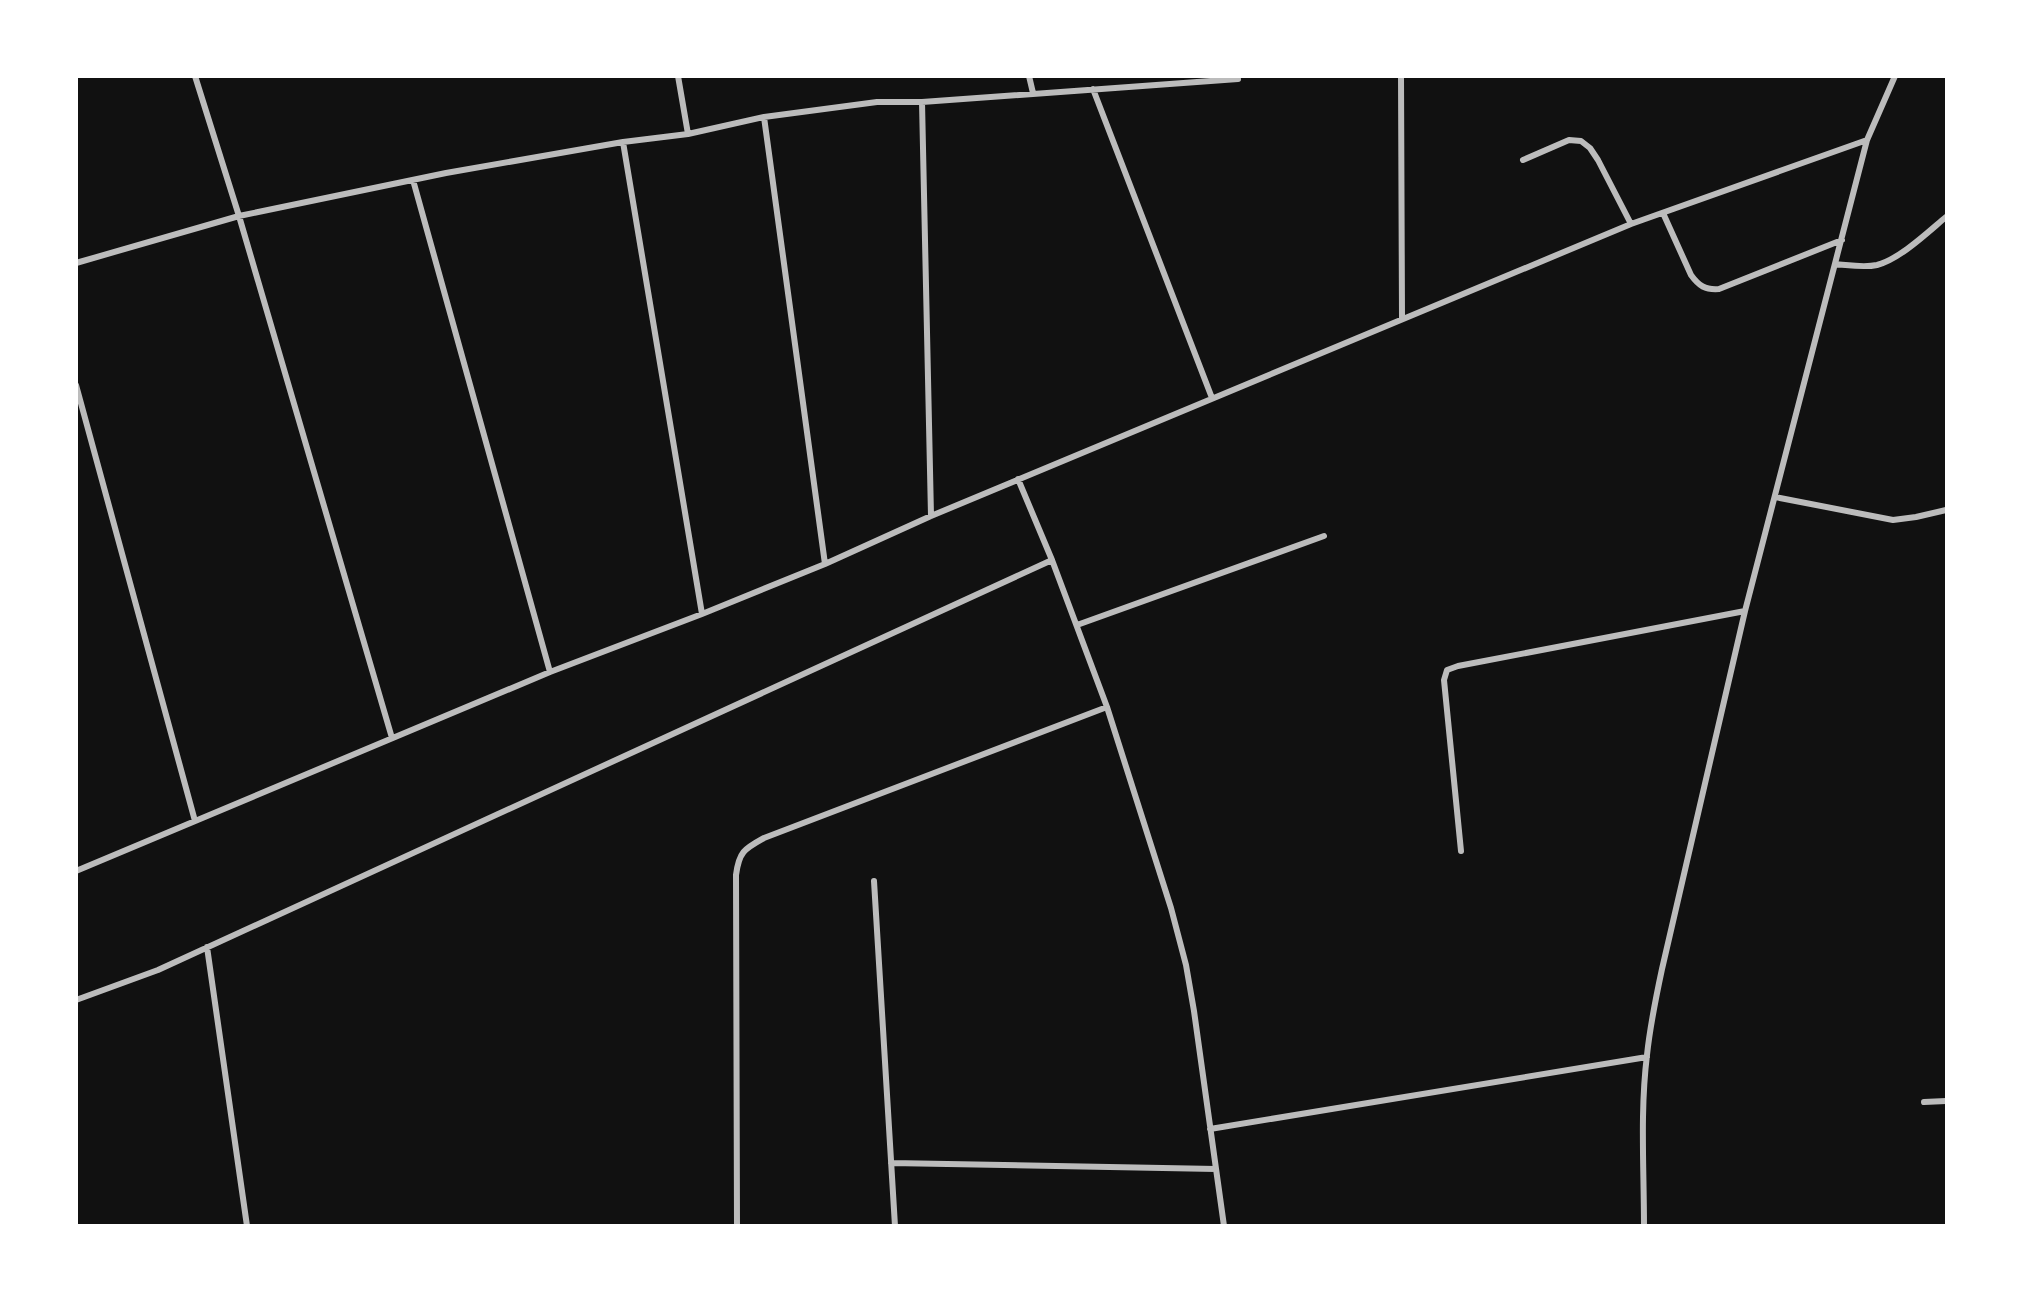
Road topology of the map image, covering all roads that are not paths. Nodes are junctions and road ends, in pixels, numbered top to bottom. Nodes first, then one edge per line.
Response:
1 (195, 76) edge
2 (678, 76) edge
3 (1029, 76) edge
4 (1401, 76) edge
5 (1895, 76) edge
6 (1238, 79) dead end
7 (1168, 80) edge
8 (1094, 89) junction
9 (1033, 93) junction
10 (922, 102) junction
11 (764, 117) junction
12 (688, 134) junction
13 (1868, 140) junction
14 (623, 142) junction
15 (1523, 160) dead end
16 (413, 180) junction
17 (1663, 213) junction
18 (239, 216) junction
19 (1947, 218) edge
20 (1631, 224) junction
21 (1842, 240) junction
22 (76, 263) edge
23 (1835, 264) junction
24 (1402, 318) junction
25 (76, 385) edge
26 (1212, 398) junction
27 (1018, 479) junction
28 (1775, 497) junction
29 (1947, 510) edge
30 (931, 516) junction
31 (1324, 536) dead end
32 (1052, 560) junction
33 (825, 564) junction
34 (1746, 611) junction
35 (702, 614) junction
36 (1077, 625) junction
37 (550, 672) junction
38 (1107, 707) junction
39 (392, 738) junction
40 (195, 821) junction
41 (1461, 851) dead end
42 (76, 871) edge
43 (874, 881) dead end
44 (207, 947) junction
45 (76, 1000) edge
46 (1647, 1058) junction
47 (1947, 1101) edge
48 (1924, 1102) dead end
49 (1210, 1129) junction
50 (891, 1163) junction
51 (1216, 1169) junction
52 (248, 1226) edge
53 (737, 1226) edge
54 (895, 1226) edge
55 (1224, 1226) edge
56 (1644, 1226) edge

1 - 18 street
2 - 12 street
3 - 9 street
4 - 24 street
5 - 13 street
6 - 7 street
7 - 8 street
8 - 9 street
8 - 26 street
9 - 10 street
10 - 11 street
10 - 30 street
11 - 12 street
11 - 33 street
12 - 14 street
13 - 17 street
13 - 21 street
14 - 16 street
14 - 35 street
15 - 20 street
16 - 18 street
16 - 37 street
17 - 20 street
17 - 21 street
18 - 22 street
18 - 39 street
19 - 23 street
20 - 24 street
21 - 23 street
23 - 28 street
24 - 26 street
25 - 40 street
26 - 27 street
27 - 30 street
27 - 32 street
28 - 29 street
28 - 34 street
30 - 33 street
31 - 36 street
32 - 36 street
32 - 44 street
33 - 35 street
34 - 41 street
34 - 46 street
35 - 37 street
36 - 38 street
37 - 39 street
38 - 49 street
38 - 53 street
39 - 40 street
40 - 42 street
43 - 50 street
44 - 45 street
44 - 52 street
46 - 49 street
46 - 56 street
47 - 48 street
49 - 51 street
50 - 51 street
50 - 54 street
51 - 55 street

